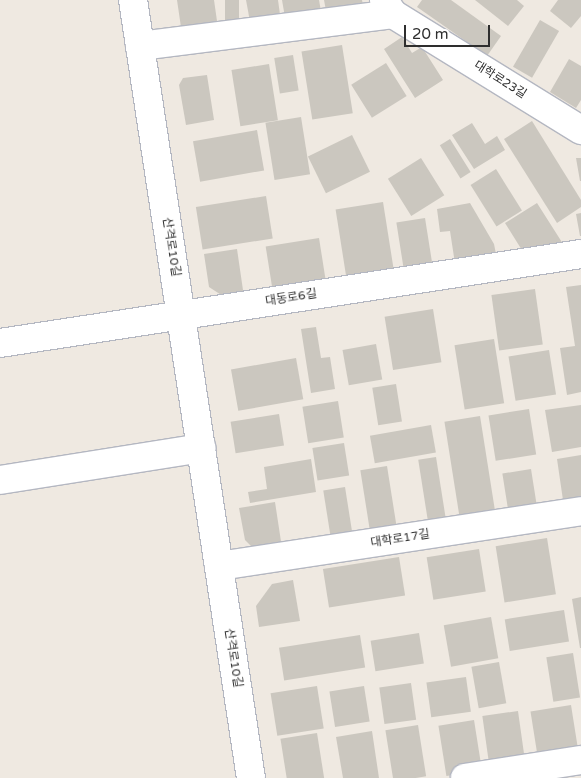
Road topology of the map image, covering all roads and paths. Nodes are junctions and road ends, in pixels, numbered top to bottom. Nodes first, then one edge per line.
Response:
1 (133, 0) edge
2 (388, 7) edge
3 (140, 46) junction
4 (581, 130) edge
5 (581, 254) edge
6 (181, 315) junction
7 (0, 343) edge
8 (201, 448) junction
9 (0, 480) edge
10 (581, 512) edge
11 (218, 566) junction
12 (581, 760) edge
13 (251, 778) edge
14 (466, 778) edge

1 - 3 street, 산격로10길
2 - 3 street, 대학로23길
2 - 4 street, 대학로23길
3 - 6 street, 산격로10길
5 - 6 street, 대동로6길
6 - 7 street, 대동로6길
6 - 8 street, 산격로10길
8 - 9 street
8 - 11 street, 산격로10길
10 - 11 street, 대학로17길
11 - 13 street, 산격로10길
12 - 14 street

